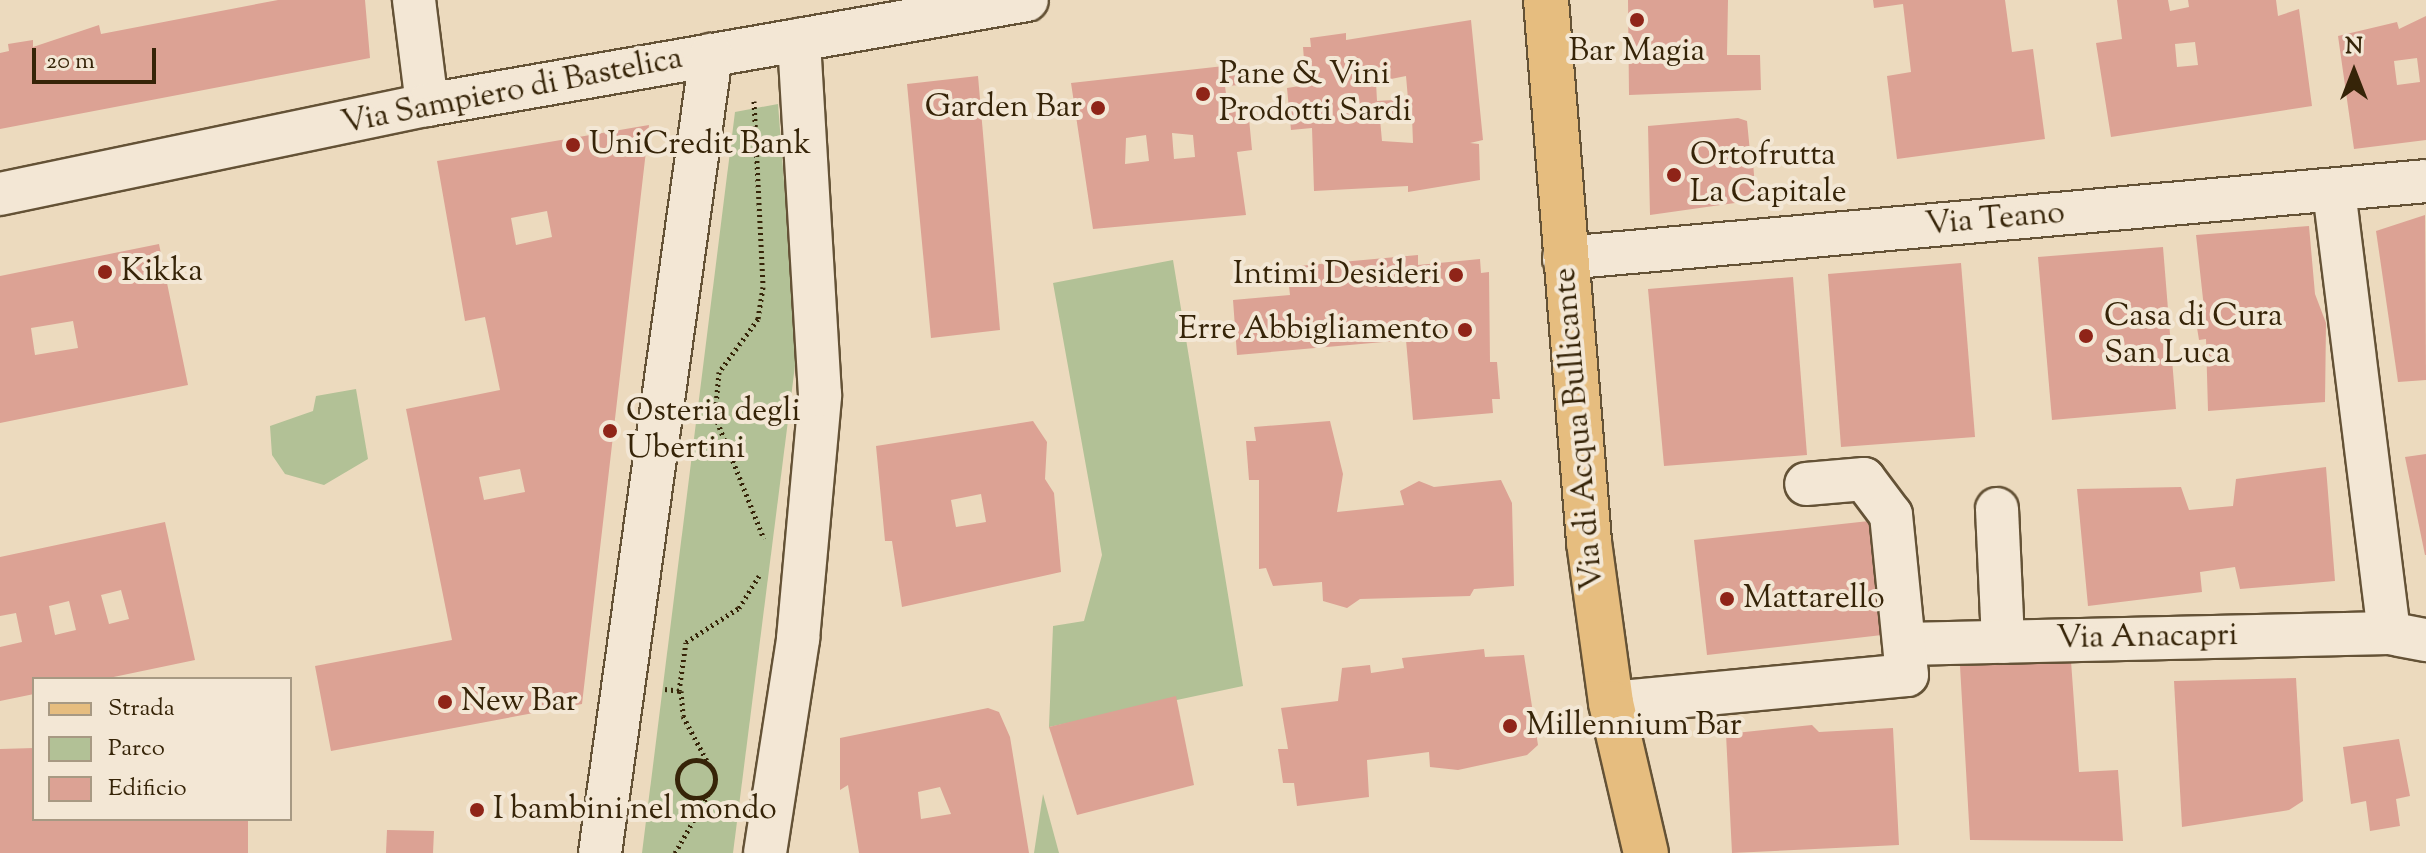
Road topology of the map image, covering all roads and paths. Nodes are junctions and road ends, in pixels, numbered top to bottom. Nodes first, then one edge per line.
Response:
1 (414, 0) edge
2 (1027, 0) edge
3 (1546, 0) edge
4 (799, 40) junction
5 (711, 55) junction
6 (754, 101) dead end
7 (427, 105) junction
8 (2426, 181) edge
9 (2334, 191) junction
10 (0, 194) edge
11 (1564, 258) junction
12 (1806, 484) dead end
13 (1997, 509) dead end
14 (763, 548) dead end
15 (761, 567) dead end
16 (2407, 636) edge
17 (2003, 642) junction
18 (1905, 644) junction
19 (626, 684) junction
20 (679, 691) junction
21 (1611, 703) junction
22 (708, 763) junction
23 (711, 792) junction
24 (600, 853) edge
25 (675, 853) edge
26 (765, 853) edge
27 (1646, 853) edge

1 - 7 street
2 - 4 street, Via Sampiero di Bastelica
3 - 11 main road, Via di Acqua Bullicante
4 - 5 street, Via Sampiero di Bastelica
4 - 26 street
5 - 7 street, Via Sampiero di Bastelica
5 - 19 street
6 - 14 path
7 - 10 street, Via Sampiero di Bastelica
8 - 9 street, Via Teano
9 - 11 street, Via Teano
9 - 16 street, Via Anacapri
11 - 21 main road, Via di Acqua Bullicante
12 - 18 street
13 - 17 street
15 - 20 path
16 - 17 street, Via Anacapri
17 - 18 street, Via Anacapri
18 - 21 street
19 - 20 path
19 - 24 street
20 - 22 path
21 - 27 main road, Via di Acqua Bullicante
22 - 23 path
22 - 23 path
23 - 25 path

